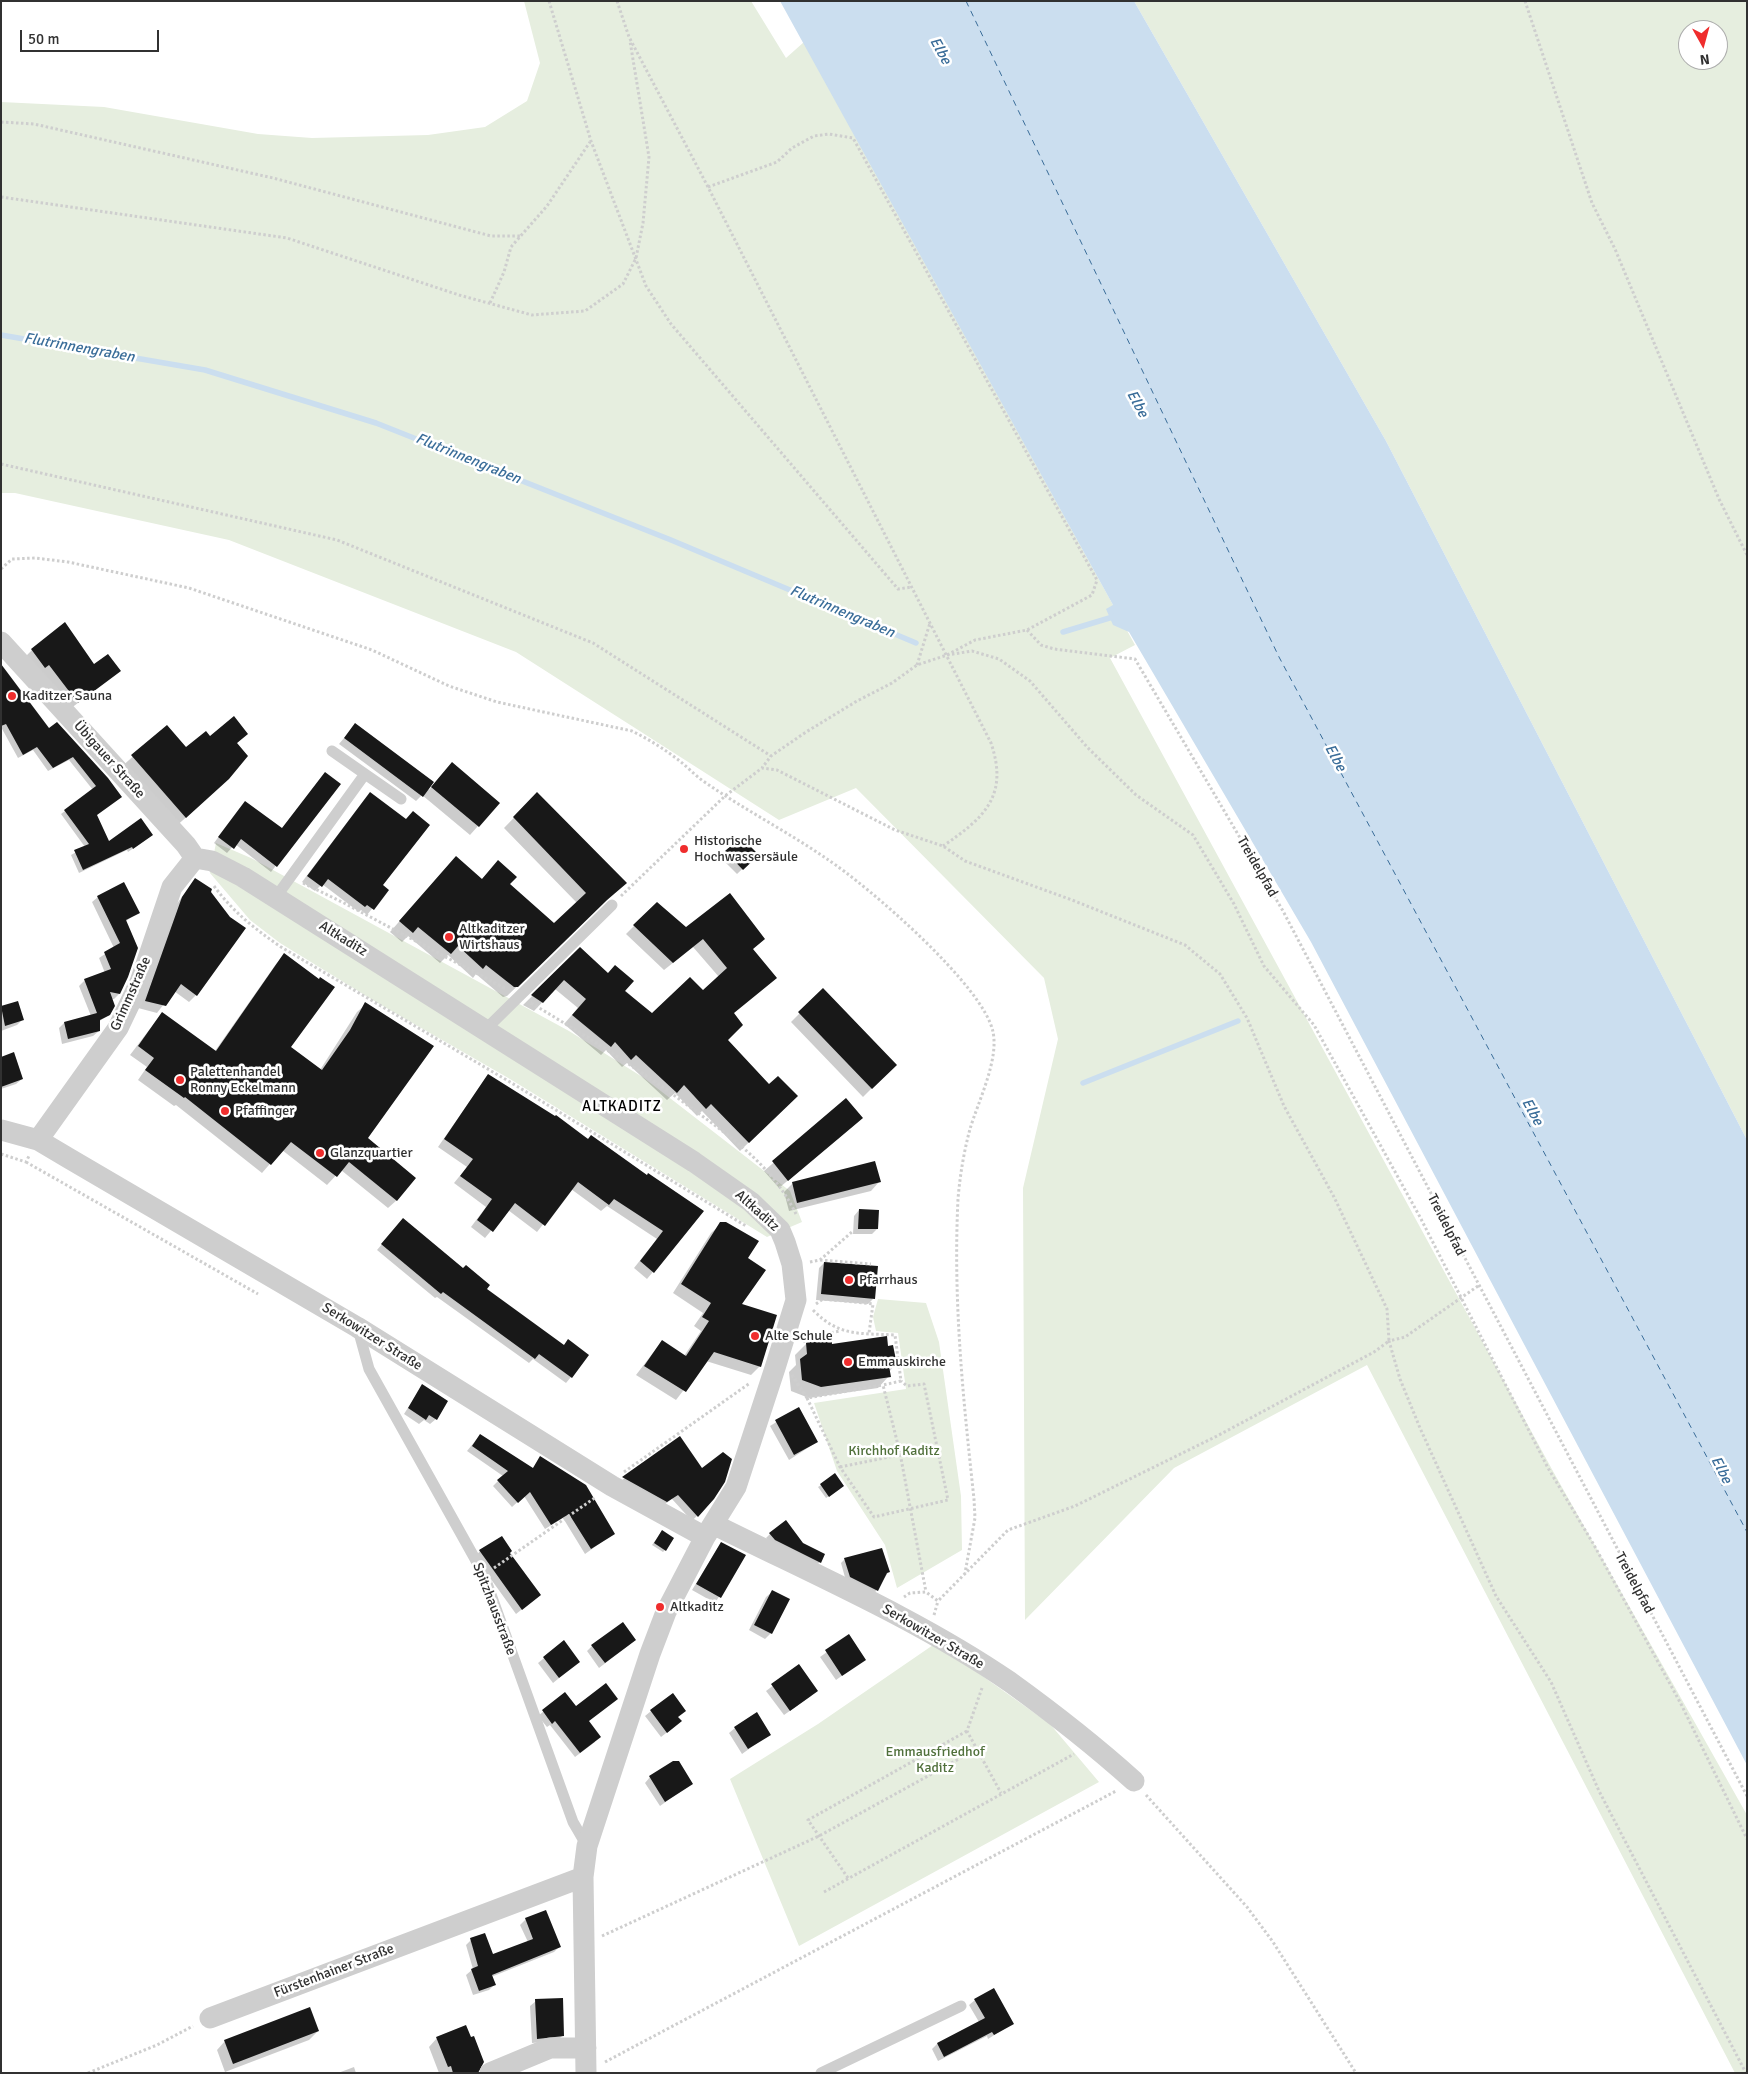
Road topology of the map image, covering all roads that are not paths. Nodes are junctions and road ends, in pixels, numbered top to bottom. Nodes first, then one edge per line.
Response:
1 (1, 642) edge
2 (332, 751) dead end
3 (365, 774) junction
4 (401, 799) dead end
5 (200, 859) junction
6 (276, 897) junction
7 (612, 905) road end
8 (486, 1028) junction
9 (1, 1130) edge
10 (38, 1140) junction
11 (357, 1327) junction
12 (709, 1530) junction
13 (1134, 1781) road end
14 (587, 1846) junction
15 (583, 1877) junction
16 (961, 2006) dead end
17 (210, 2018) road end
18 (586, 2048) junction
19 (586, 2072) edge
20 (490, 2073) edge
21 (820, 2073) edge

1 - 5 street, Übigauer Straße
2 - 3 lane
3 - 4 lane
3 - 6 lane
5 - 6 street, Altkaditz
5 - 10 street, Grimmstraße
6 - 8 street, Altkaditz
7 - 8 lane
8 - 12 street, Altkaditz
9 - 10 street
10 - 11 street, Serkowitzer Straße
11 - 12 street, Serkowitzer Straße
11 - 14 lane, Spitzhausstraße
12 - 13 street, Serkowitzer Straße
12 - 14 street
14 - 15 street
15 - 17 street, Fürstenhainer Straße
15 - 18 street
16 - 21 lane
18 - 19 street
18 - 20 street

